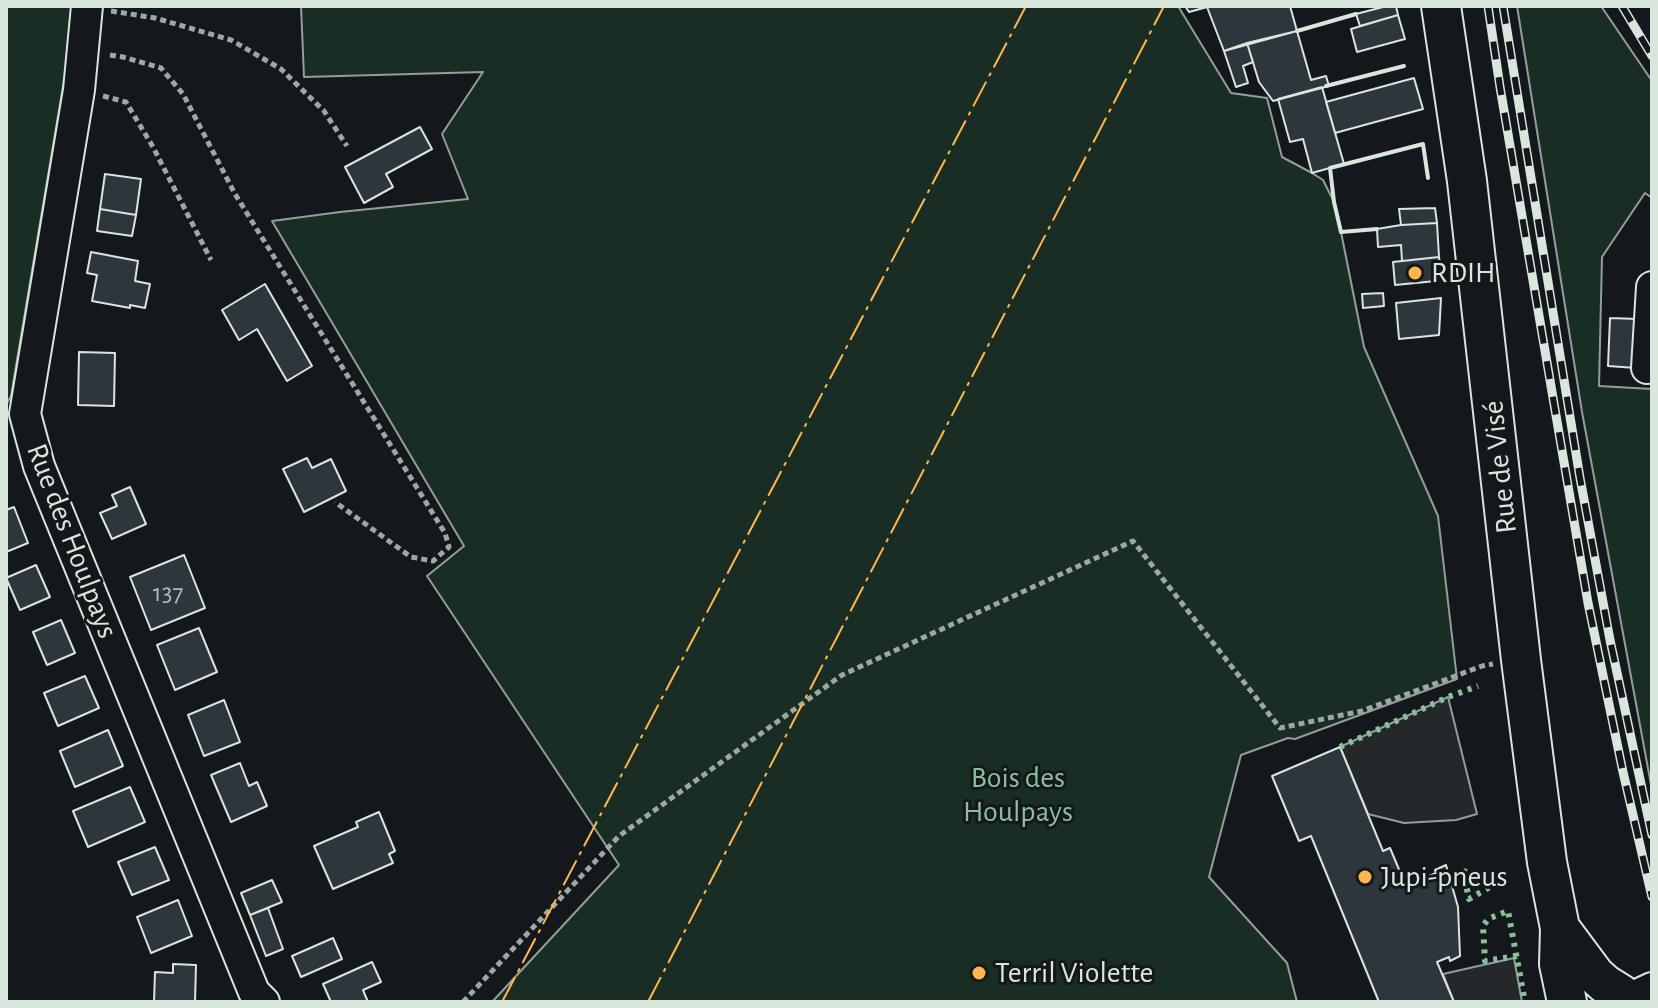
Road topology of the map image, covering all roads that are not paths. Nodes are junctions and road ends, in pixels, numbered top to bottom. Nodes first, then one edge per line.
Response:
1 (87, 6) edge
2 (1441, 6) edge
3 (1652, 287) edge
4 (1647, 368) dead end
5 (16, 420) edge
6 (1560, 928) junction
7 (1633, 995) edge
8 (256, 999) edge
9 (1567, 1002) edge

1 - 5 street, Rue des Houlpays
2 - 6 main road, Rue de Visé
3 - 4 street
5 - 8 street, Rue des Houlpays
6 - 7 main road, Rue de Visé
6 - 9 main road, Rue de Visé

